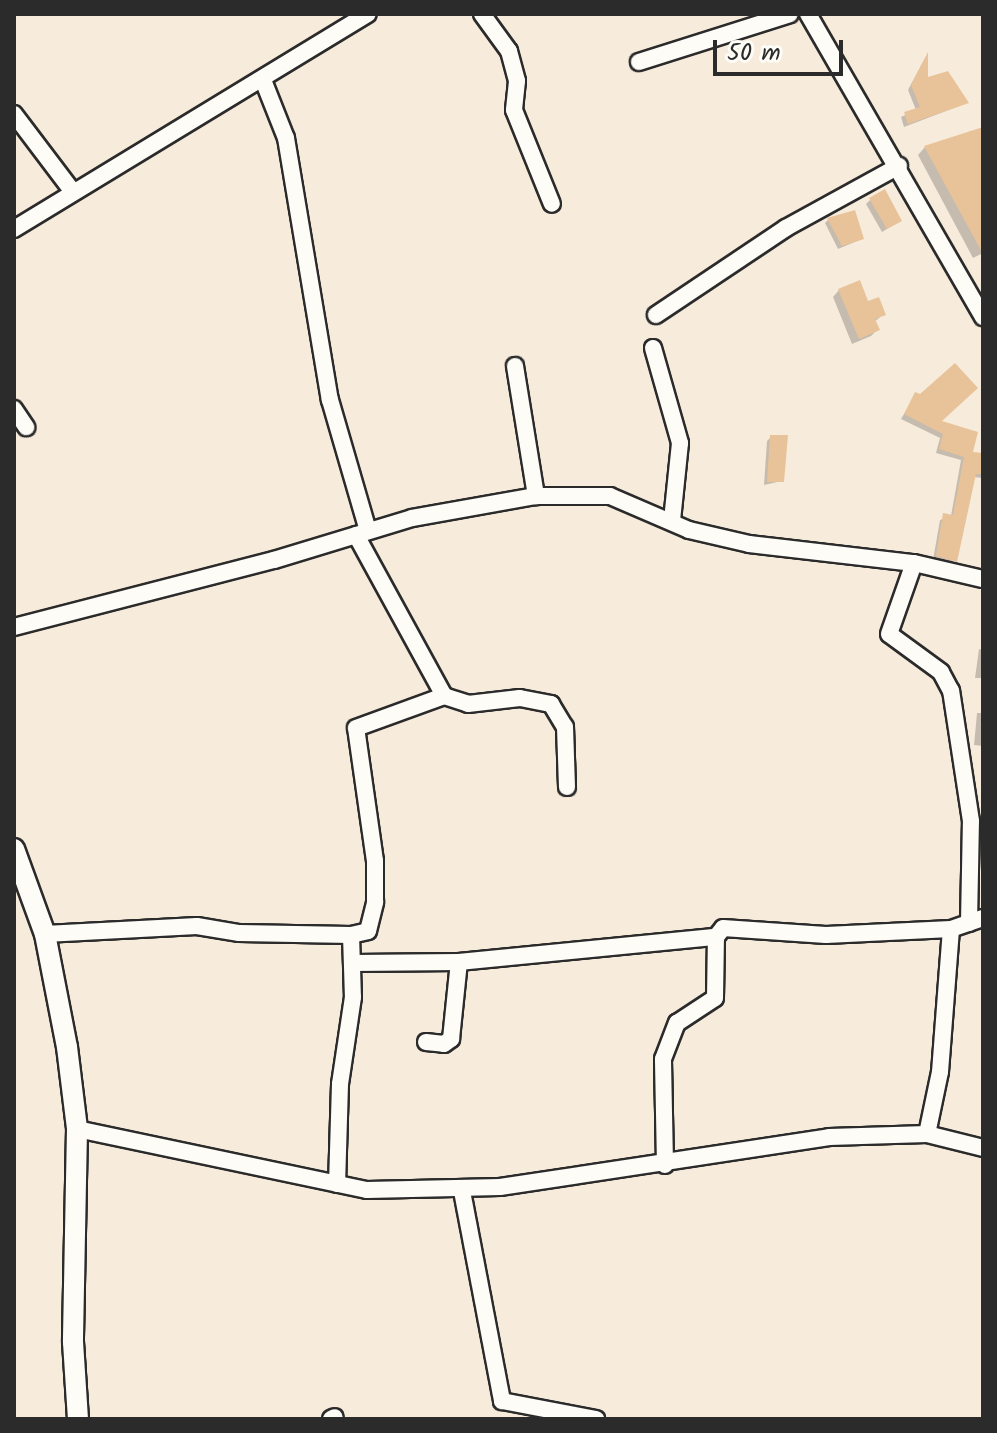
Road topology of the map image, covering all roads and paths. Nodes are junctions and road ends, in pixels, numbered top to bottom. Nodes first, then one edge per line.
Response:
1 (368, 14) edge
2 (482, 14) edge
3 (790, 14) edge
4 (808, 14) edge
5 (639, 62) dead end
6 (263, 80) junction
7 (14, 114) edge
8 (899, 166) junction
9 (73, 192) junction
10 (552, 204) dead end
11 (14, 229) edge
12 (656, 315) dead end
13 (983, 317) edge
14 (653, 348) dead end
15 (515, 366) dead end
16 (14, 409) edge
17 (26, 427) dead end
18 (536, 496) junction
19 (672, 521) junction
20 (362, 533) junction
21 (914, 563) junction
22 (983, 579) edge
23 (14, 627) edge
24 (444, 696) junction
25 (567, 787) dead end
26 (14, 849) edge
27 (20, 884) edge
28 (976, 921) edge
29 (951, 929) junction
30 (45, 934) junction
31 (351, 935) junction
32 (716, 937) junction
33 (459, 962) junction
34 (354, 963) junction
35 (426, 1042) dead end
36 (77, 1129) junction
37 (927, 1134) junction
38 (983, 1148) edge
39 (665, 1165) junction
40 (337, 1184) junction
41 (462, 1191) junction
42 (78, 1419) edge
43 (596, 1419) edge

1 - 6 street
2 - 10 street
3 - 5 street
4 - 8 street
6 - 9 street
6 - 20 street
7 - 9 street
8 - 12 street
8 - 13 street
9 - 11 street
14 - 19 street
15 - 18 street
16 - 17 street
18 - 19 street
18 - 20 street
19 - 21 street
20 - 23 street
20 - 24 street
21 - 22 street
21 - 28 street
24 - 25 street
24 - 31 street
26 - 27 street
27 - 30 street
28 - 29 street
29 - 32 street
29 - 37 street
30 - 31 street
30 - 36 street
31 - 34 street
32 - 33 street
32 - 39 street
33 - 34 street
33 - 35 street
34 - 40 street
36 - 40 street
36 - 42 street
37 - 38 street
37 - 39 street
39 - 41 street
40 - 41 street
41 - 43 street

